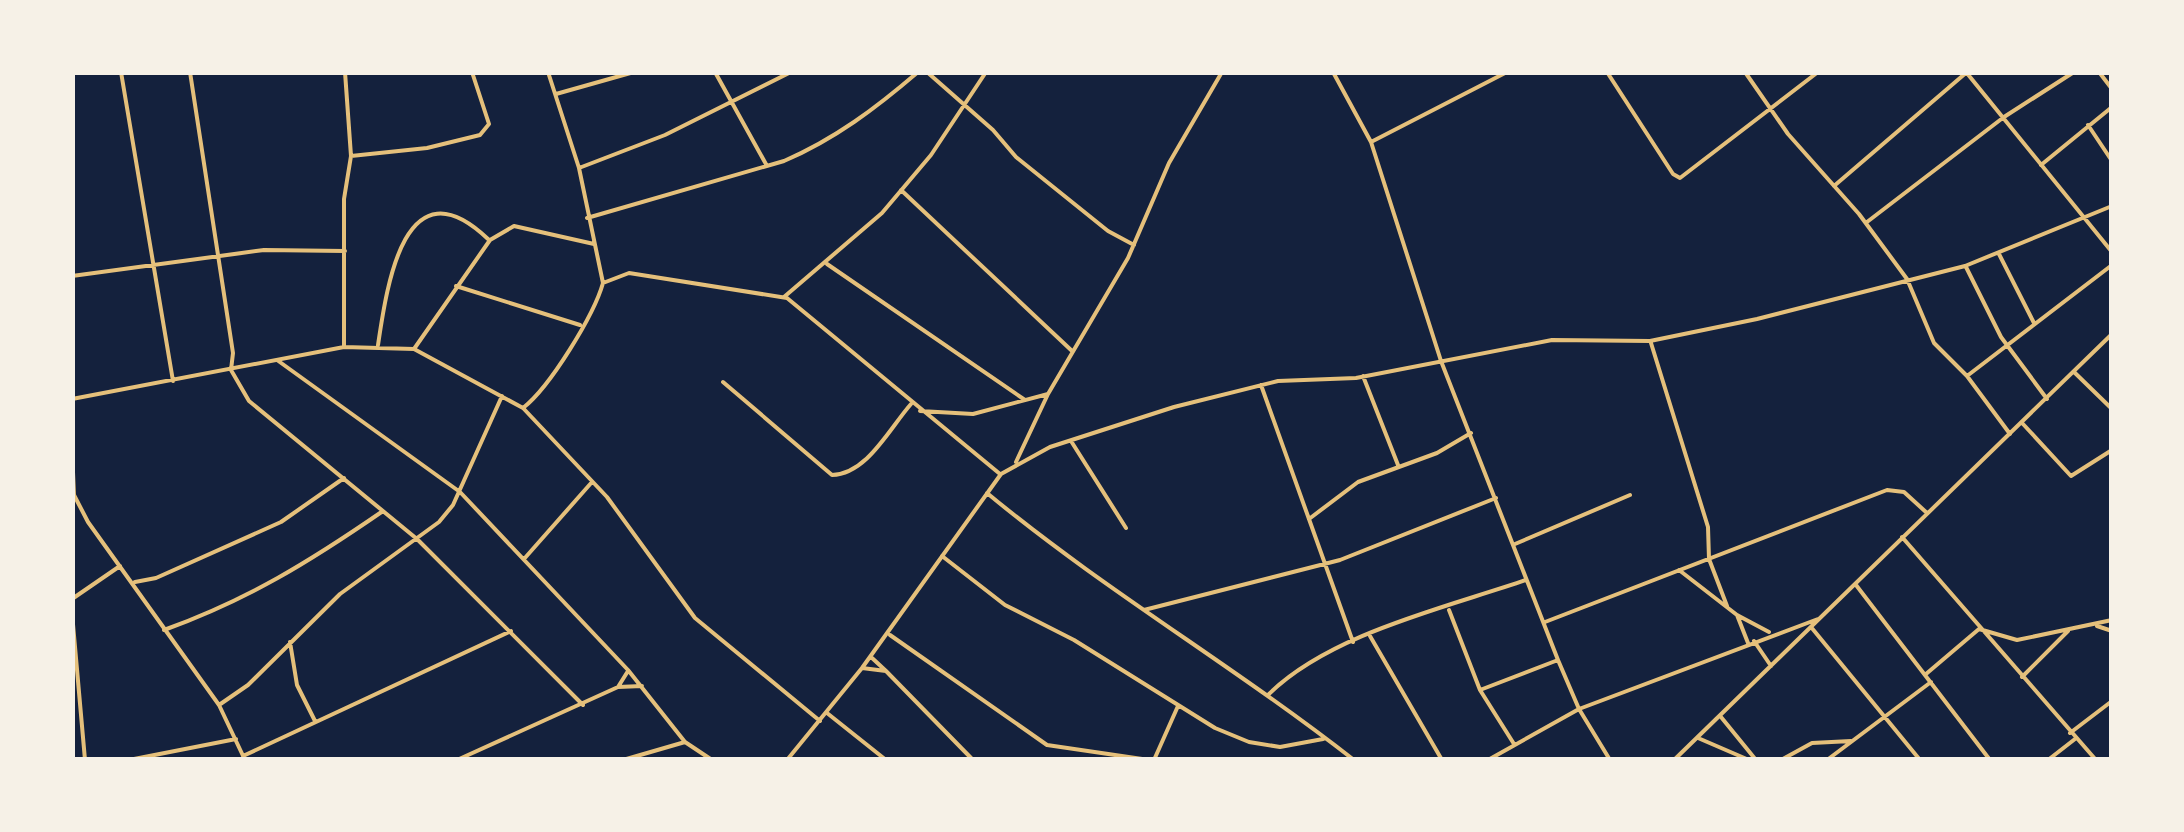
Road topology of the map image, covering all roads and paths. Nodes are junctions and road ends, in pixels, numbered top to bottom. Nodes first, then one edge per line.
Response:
1 (121, 72) edge
2 (190, 72) edge
3 (345, 72) edge
4 (472, 72) edge
5 (548, 72) edge
6 (634, 72) edge
7 (715, 72) edge
8 (791, 72) edge
9 (918, 72) edge
10 (927, 72) edge
11 (986, 72) edge
12 (1222, 72) edge
13 (1334, 72) edge
14 (1507, 72) edge
15 (1606, 72) edge
16 (1746, 72) edge
17 (1818, 72) edge
18 (2074, 72) edge
19 (2100, 72) edge
20 (1967, 73) edge
21 (2112, 90) edge
22 (556, 94) junction
23 (733, 104) junction
24 (964, 107) junction
25 (2112, 107) edge
26 (1771, 108) junction
27 (2004, 118) junction
28 (2088, 125) junction
29 (1370, 142) junction
30 (351, 156) junction
31 (2112, 162) edge
32 (2041, 165) junction
33 (767, 166) junction
34 (579, 168) junction
35 (1834, 186) junction
36 (901, 190) junction
37 (2112, 206) edge
38 (587, 218) junction
39 (2083, 218) junction
40 (1866, 223) junction
41 (490, 240) junction
42 (594, 244) junction
43 (1134, 245) junction
44 (344, 252) junction
45 (2112, 252) edge
46 (217, 254) junction
47 (1999, 254) junction
48 (827, 264) junction
49 (156, 265) junction
50 (2112, 265) edge
51 (1965, 266) junction
52 (72, 276) edge
53 (1907, 278) junction
54 (603, 282) junction
55 (455, 286) junction
56 (784, 297) junction
57 (2034, 323) junction
58 (580, 324) junction
59 (2112, 334) edge
60 (1650, 341) junction
61 (2006, 344) junction
62 (378, 345) junction
63 (344, 347) junction
64 (414, 349) junction
65 (1070, 350) junction
66 (277, 360) junction
67 (1441, 362) junction
68 (230, 370) junction
69 (2074, 372) junction
70 (1362, 376) junction
71 (1967, 376) junction
72 (173, 381) junction
73 (724, 382) dead end
74 (1261, 386) junction
75 (1048, 394) junction
76 (502, 396) junction
77 (2047, 399) junction
78 (72, 400) edge
79 (1025, 400) junction
80 (911, 404) junction
81 (524, 408) junction
82 (2112, 409) edge
83 (920, 411) junction
84 (2022, 423) junction
85 (1471, 432) junction
86 (2010, 434) junction
87 (1071, 441) junction
88 (2112, 450) edge
89 (73, 452) edge
90 (1015, 464) junction
91 (1399, 467) junction
92 (1001, 474) junction
93 (344, 478) junction
94 (592, 482) junction
95 (460, 492) junction
96 (987, 493) junction
97 (73, 494) edge
98 (1630, 496) dead end
99 (1497, 498) junction
100 (383, 511) junction
101 (1927, 513) junction
102 (1309, 519) junction
103 (1126, 528) dead end
104 (1902, 537) junction
105 (417, 539) junction
106 (1515, 544) junction
107 (942, 556) junction
108 (524, 559) junction
109 (1709, 559) junction
110 (1326, 564) junction
111 (120, 566) junction
112 (1679, 570) junction
113 (1527, 579) junction
114 (132, 582) junction
115 (1856, 585) junction
116 (72, 599) edge
117 (1728, 606) junction
118 (1448, 608) junction
119 (1144, 610) junction
120 (72, 613) edge
121 (1737, 615) junction
122 (1819, 619) junction
123 (2112, 620) edge
124 (1545, 622) junction
125 (2092, 625) junction
126 (1810, 627) junction
127 (2070, 628) junction
128 (1979, 629) junction
129 (164, 630) junction
130 (513, 630) junction
131 (2112, 631) edge
132 (1773, 633) junction
133 (888, 634) junction
134 (1370, 636) junction
135 (290, 642) junction
136 (1352, 642) junction
137 (1751, 642) junction
138 (871, 657) junction
139 (1558, 660) junction
140 (1772, 667) junction
141 (862, 668) junction
142 (628, 670) junction
143 (886, 671) junction
144 (1926, 674) junction
145 (2022, 676) junction
146 (1932, 682) junction
147 (618, 686) junction
148 (642, 686) junction
149 (1480, 690) junction
150 (1268, 696) junction
151 (2112, 701) edge
152 (584, 704) junction
153 (219, 705) junction
154 (1178, 706) junction
155 (1579, 708) junction
156 (828, 714) junction
157 (1720, 717) junction
158 (1886, 717) junction
159 (314, 720) junction
160 (821, 722) junction
161 (2070, 732) junction
162 (1326, 738) junction
163 (1698, 738) junction
164 (236, 739) junction
165 (2076, 739) junction
166 (1852, 741) junction
167 (685, 742) junction
168 (1514, 744) junction
169 (142, 758) edge
170 (244, 758) edge
171 (882, 758) edge
172 (85, 760) edge
173 (129, 760) edge
174 (457, 760) edge
175 (623, 760) edge
176 (712, 760) edge
177 (787, 760) edge
178 (973, 760) edge
179 (1152, 760) edge
180 (1354, 760) edge
181 (1442, 760) edge
182 (1488, 760) edge
183 (1610, 760) edge
184 (1674, 760) edge
185 (1752, 760) edge
186 (1780, 760) edge
187 (1827, 760) edge
188 (1920, 760) edge
189 (1990, 760) edge
190 (2048, 760) edge
191 (2096, 760) edge

1 - 49 street
2 - 46 street
3 - 30 street
4 - 30 street
5 - 22 street
6 - 22 street
7 - 23 street
8 - 23 street
9 - 33 street
10 - 24 street
11 - 24 street
12 - 43 street
13 - 29 street
14 - 29 street
15 - 26 street
16 - 26 street
17 - 26 street
18 - 27 street
19 - 21 street
20 - 27 street
20 - 35 street
22 - 34 street
23 - 33 street
23 - 34 street
24 - 36 street
24 - 43 street
25 - 28 street
26 - 35 street
27 - 32 street
27 - 40 street
28 - 31 street
28 - 32 street
29 - 67 street
30 - 44 street
32 - 39 street
33 - 38 street
34 - 38 street
35 - 40 street
36 - 48 street
36 - 65 street
37 - 39 street
38 - 42 street
39 - 45 street
39 - 47 street
40 - 53 street
41 - 42 street
41 - 55 street
41 - 62 street
42 - 54 street
43 - 65 street
44 - 46 street
44 - 63 street
46 - 49 street
46 - 68 street
47 - 51 street
47 - 57 street
48 - 56 street
48 - 79 street
49 - 52 street
49 - 72 street
50 - 57 street
51 - 53 street
51 - 61 street
53 - 60 street
53 - 71 street
54 - 56 street
54 - 58 street
55 - 58 street
55 - 64 street
56 - 80 street
57 - 61 street
58 - 81 street
59 - 69 street
60 - 67 street
60 - 109 street
61 - 71 street
61 - 77 street
62 - 63 street
62 - 64 street
63 - 66 street
64 - 76 street
65 - 75 street
66 - 68 street
66 - 95 street
67 - 70 street
67 - 85 street
68 - 72 street
68 - 93 street
69 - 77 street
69 - 82 street
70 - 74 street
70 - 91 street
71 - 86 street
72 - 78 street
73 - 80 street
74 - 87 street
74 - 102 street
75 - 79 street
75 - 90 street
76 - 81 street
76 - 95 street
77 - 84 street
79 - 83 street
80 - 83 street
81 - 94 street
83 - 92 street
84 - 86 street
84 - 88 street
85 - 91 street
85 - 99 street
86 - 101 street
87 - 90 street
87 - 103 street
89 - 97 street
90 - 92 street
91 - 102 street
92 - 96 street
93 - 100 street
93 - 114 street
94 - 108 street
94 - 160 street
95 - 105 street
95 - 108 street
96 - 107 street
96 - 119 street
97 - 111 street
98 - 106 street
99 - 106 street
99 - 110 street
100 - 105 street
100 - 129 street
101 - 104 street
101 - 109 street
102 - 110 street
104 - 115 street
104 - 128 street
105 - 130 street
105 - 135 street
106 - 113 street
107 - 133 street
107 - 154 street
108 - 142 street
109 - 112 street
109 - 117 street
110 - 119 street
110 - 136 street
111 - 114 street
111 - 116 street
112 - 117 street
112 - 124 street
113 - 118 street
113 - 124 street
114 - 129 street
115 - 122 street
115 - 144 street
117 - 121 street
118 - 134 street
118 - 149 street
119 - 150 street
120 - 172 street
121 - 132 street
121 - 137 street
122 - 126 street
122 - 132 street
123 - 125 street
124 - 139 street
125 - 127 street
125 - 131 street
126 - 140 street
126 - 158 street
127 - 128 street
127 - 145 street
128 - 144 street
128 - 145 street
129 - 153 street
130 - 152 street
130 - 159 street
132 - 137 street
133 - 138 street
133 - 179 street
134 - 136 street
134 - 181 street
135 - 153 street
135 - 159 street
136 - 150 street
137 - 140 street
137 - 155 street
138 - 141 street
138 - 143 street
139 - 149 street
139 - 155 street
140 - 157 street
141 - 143 street
141 - 156 street
142 - 147 street
142 - 148 street
143 - 178 street
144 - 146 street
145 - 161 street
146 - 158 street
146 - 189 street
147 - 148 street
147 - 152 street
148 - 167 street
149 - 168 street
150 - 162 street
151 - 161 street
152 - 174 street
153 - 164 street
154 - 162 street
154 - 179 street
155 - 168 street
155 - 183 street
156 - 160 street
156 - 171 street
157 - 163 street
157 - 185 street
158 - 166 street
158 - 188 street
159 - 170 street
160 - 177 street
161 - 165 street
162 - 180 street
163 - 184 street
163 - 185 street
164 - 169 street
164 - 170 street
165 - 190 street
165 - 191 street
166 - 186 street
166 - 187 street
167 - 175 street
167 - 176 street
168 - 182 street
169 - 173 street

